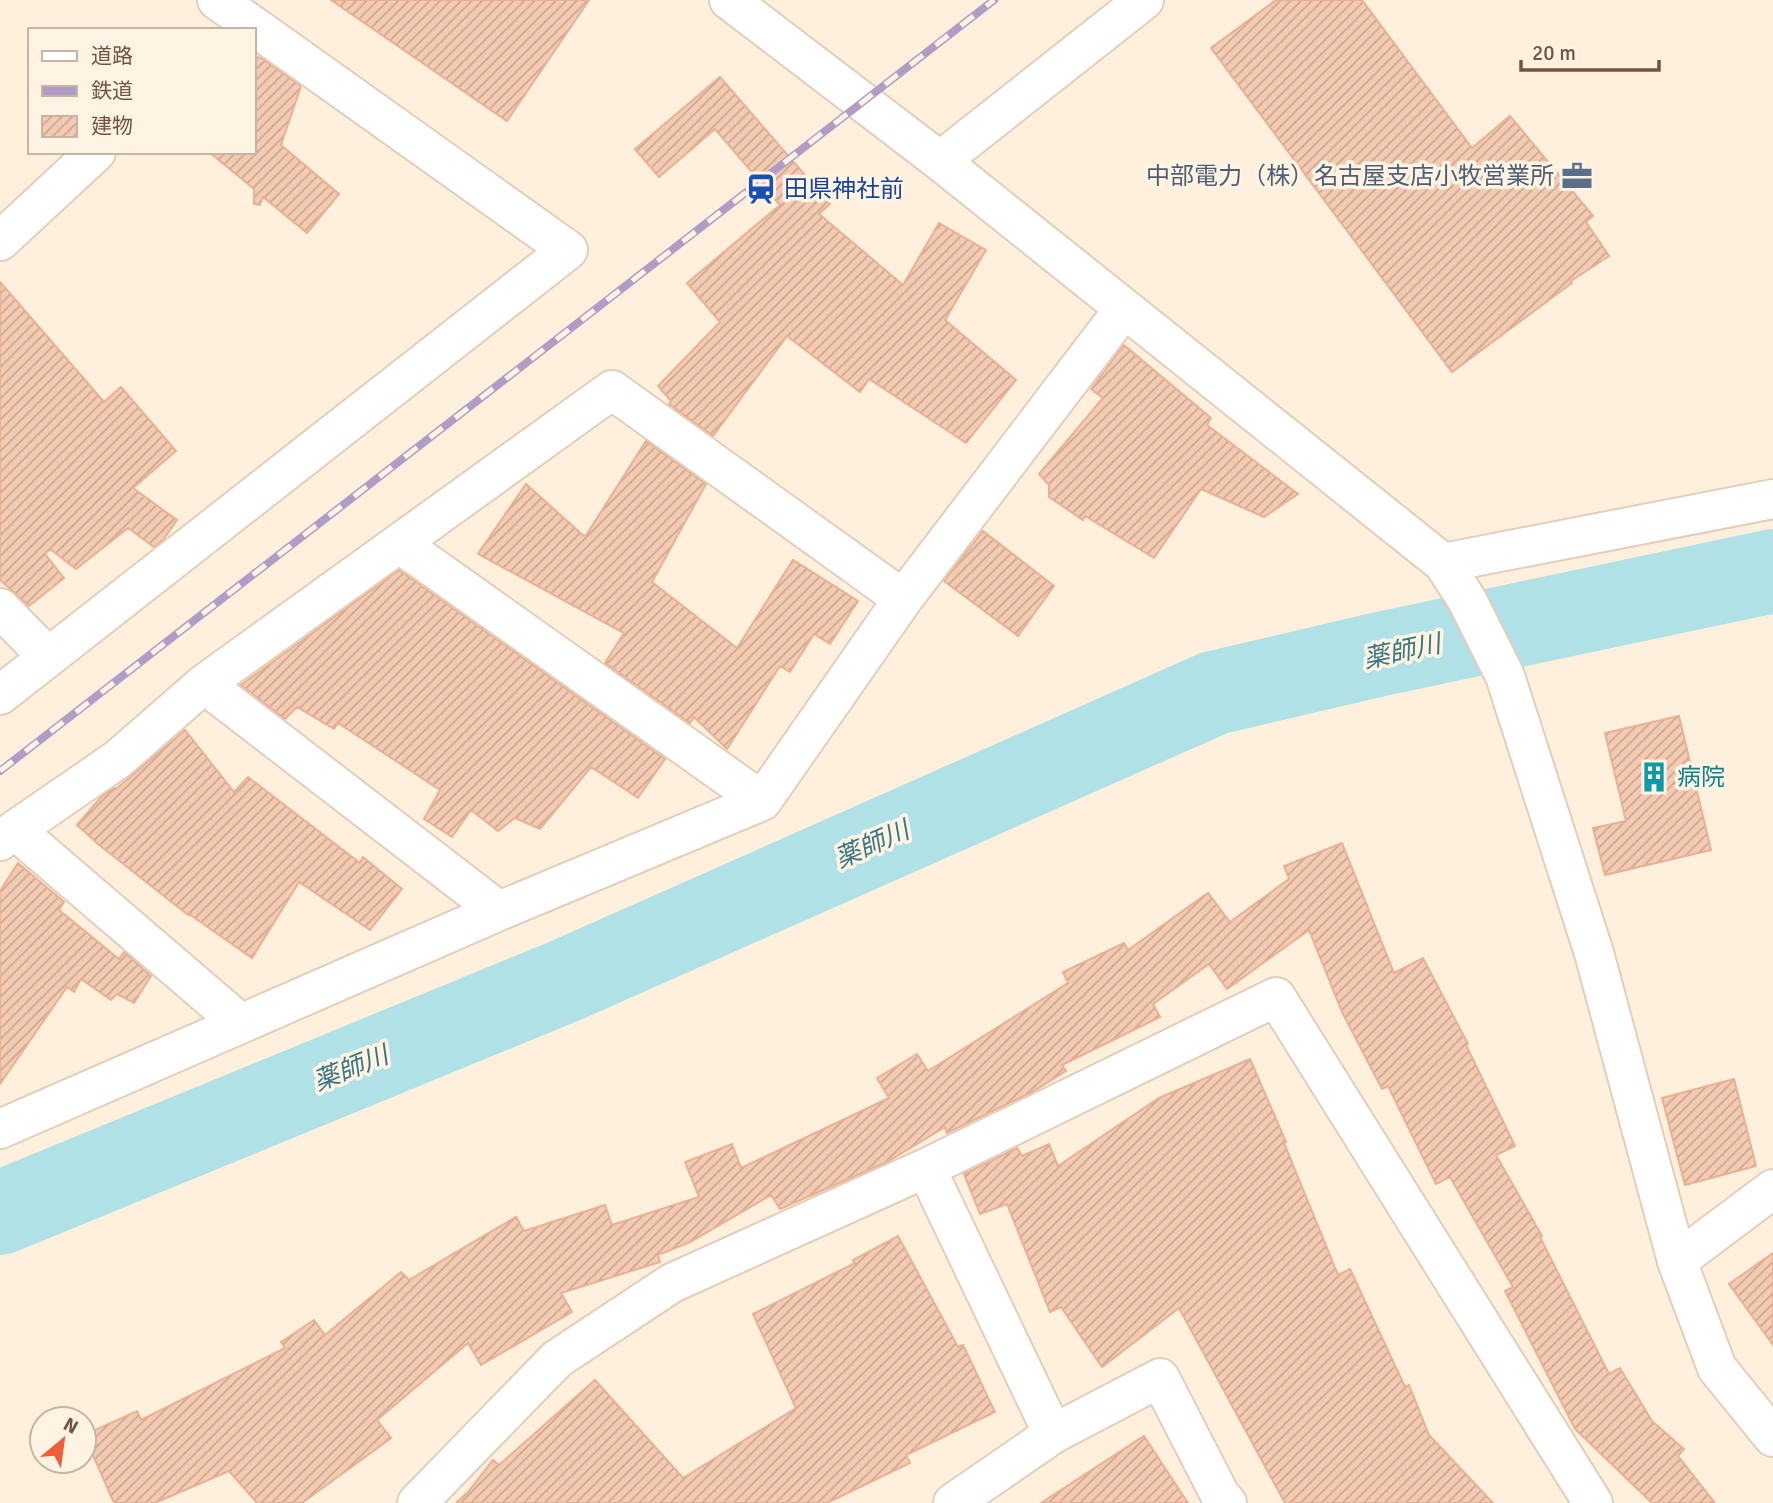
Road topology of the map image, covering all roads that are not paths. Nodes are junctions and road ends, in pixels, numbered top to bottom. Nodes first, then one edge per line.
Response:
1 (729, 0) edge
2 (1144, 0) edge
3 (230, 16) edge
4 (247, 28) edge
5 (256, 34) edge
6 (94, 154) edge
7 (940, 161) junction
8 (0, 241) edge
9 (1124, 309) junction
10 (1773, 499) edge
11 (400, 544) junction
12 (1443, 563) junction
13 (903, 599) junction
14 (0, 608) edge
15 (48, 657) junction
16 (204, 684) junction
17 (0, 695) edge
18 (762, 801) junction
19 (7, 835) edge
20 (499, 911) junction
21 (240, 1023) junction
22 (0, 1129) edge
23 (926, 1168) junction
24 (1773, 1189) edge
25 (1677, 1261) junction
26 (1053, 1434) junction
27 (1773, 1437) edge
28 (417, 1503) edge
29 (953, 1503) edge
30 (1227, 1503) edge
31 (1593, 1503) edge

1 - 7 street
2 - 7 street
3 - 4 street
5 - 15 street
6 - 8 street
7 - 9 street
9 - 12 street
9 - 13 street
10 - 12 street
11 - 13 street
11 - 16 street
11 - 18 street
12 - 25 street
13 - 18 street
14 - 15 street
15 - 17 street
16 - 19 street
16 - 20 street
18 - 20 street
19 - 21 street
20 - 21 street
21 - 22 street
23 - 26 street
23 - 28 street
23 - 31 street
24 - 25 street
25 - 27 street
26 - 29 street
26 - 30 street

